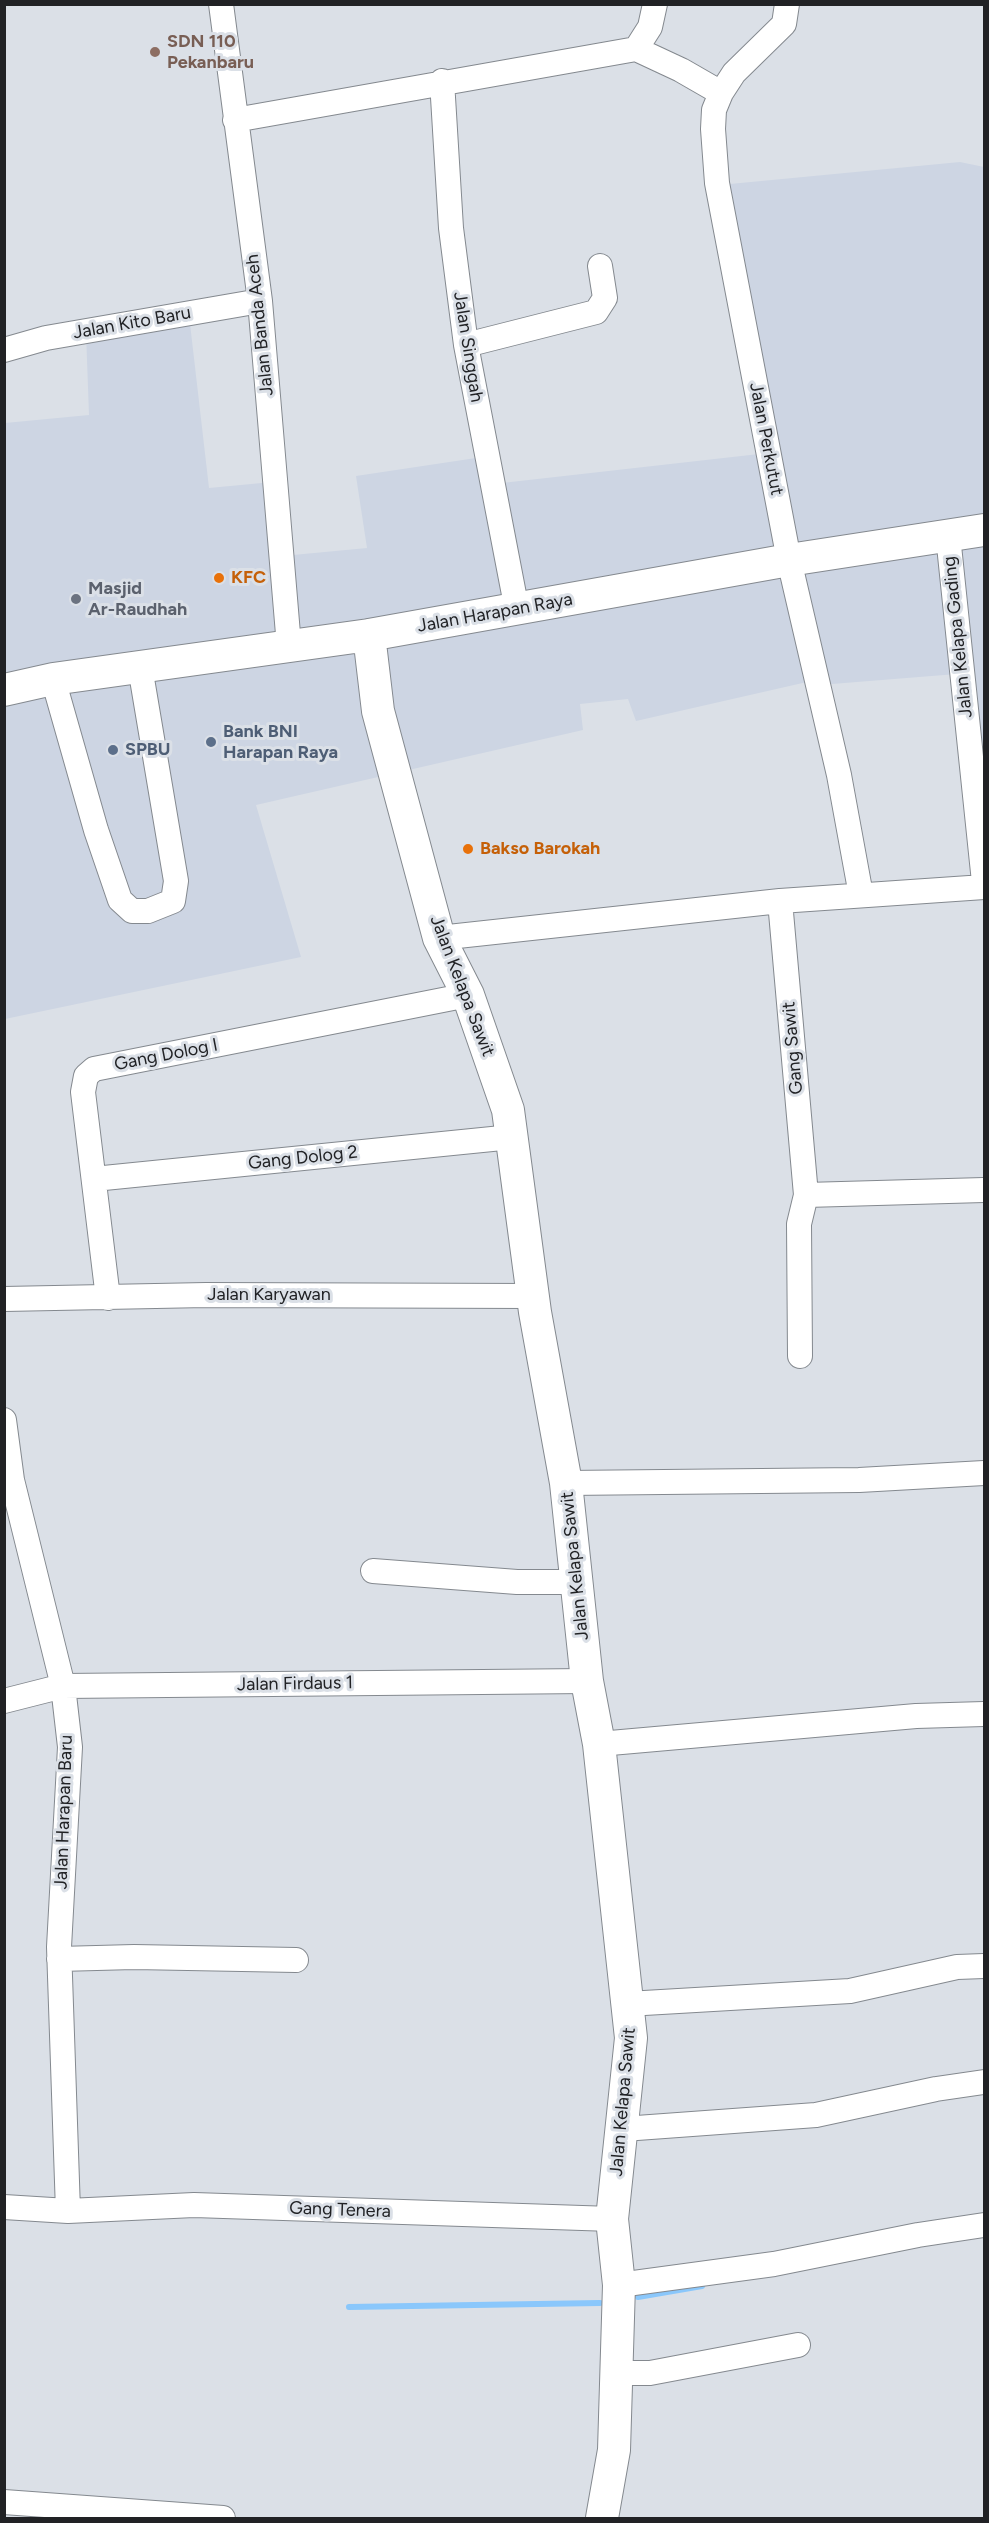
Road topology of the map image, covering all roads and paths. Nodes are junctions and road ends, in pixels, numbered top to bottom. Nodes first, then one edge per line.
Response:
1 (221, 4) edge
2 (655, 4) edge
3 (787, 4) edge
4 (636, 49) junction
5 (442, 81) junction
6 (721, 93) junction
7 (235, 120) junction
8 (600, 266) dead end
9 (260, 301) junction
10 (466, 345) junction
11 (4, 350) edge
12 (984, 530) edge
13 (948, 536) junction
14 (789, 560) junction
15 (517, 610) junction
16 (369, 635) junction
17 (289, 646) junction
18 (140, 667) junction
19 (53, 679) junction
20 (4, 690) edge
21 (979, 770) edge
22 (984, 885) edge
23 (861, 895) junction
24 (780, 901) junction
25 (439, 938) junction
26 (468, 995) junction
27 (512, 1137) junction
28 (94, 1179) junction
29 (984, 1190) edge
30 (806, 1195) junction
31 (533, 1296) junction
32 (108, 1298) junction
33 (4, 1299) edge
34 (800, 1356) dead end
35 (4, 1420) edge
36 (984, 1473) edge
37 (566, 1483) junction
38 (373, 1570) dead end
39 (577, 1582) junction
40 (587, 1681) junction
41 (63, 1686) junction
42 (4, 1701) edge
43 (984, 1714) edge
44 (599, 1744) junction
45 (59, 1959) junction
46 (296, 1960) dead end
47 (984, 1966) edge
48 (627, 2004) junction
49 (984, 2082) edge
50 (622, 2128) junction
51 (4, 2207) edge
52 (68, 2211) junction
53 (612, 2219) junction
54 (984, 2225) edge
55 (619, 2285) junction
56 (798, 2345) dead end
57 (616, 2373) junction
58 (4, 2502) edge
59 (79, 2513) edge
60 (223, 2518) edge
61 (602, 2518) edge

1 - 7 street, Jalan Banda Aceh
2 - 4 street
3 - 6 street, Jalan Perkutut
4 - 5 street
4 - 6 street
5 - 7 street
5 - 10 street, Jalan Singgah
6 - 14 street, Jalan Perkutut
7 - 9 street, Jalan Banda Aceh
8 - 10 street
9 - 11 street, Jalan Kito Baru
9 - 17 street, Jalan Banda Aceh
10 - 15 street, Jalan Singgah
12 - 13 main road, Jalan Harapan Raya
13 - 14 main road, Jalan Harapan Raya
13 - 21 street, Jalan Kelapa Gading
14 - 15 main road, Jalan Harapan Raya
14 - 23 street, Jalan Perkutut
15 - 16 main road, Jalan Harapan Raya
16 - 17 main road, Jalan Harapan Raya
16 - 25 main road, Jalan Kelapa Sawit
17 - 18 main road, Jalan Harapan Raya
18 - 19 main road, Jalan Harapan Raya
18 - 19 street
19 - 20 main road, Jalan Harapan Raya
21 - 22 street, Jalan Kelapa Gading
22 - 23 street
23 - 24 street
24 - 25 street
24 - 30 street, Gang Sawit
25 - 26 main road, Jalan Kelapa Sawit
26 - 27 main road, Jalan Kelapa Sawit
26 - 28 street, Gang Dolog I
27 - 28 street, Gang Dolog 2
27 - 31 main road, Jalan Kelapa Sawit
28 - 32 street, Gang Dolog I
29 - 30 street
30 - 34 street, Gang Sawit
31 - 32 street, Jalan Karyawan
31 - 37 main road, Jalan Kelapa Sawit
32 - 33 street, Jalan Karyawan
35 - 41 street, Jalan Harapan Baru
36 - 37 street
37 - 39 main road, Jalan Kelapa Sawit
38 - 39 street
39 - 40 main road, Jalan Kelapa Sawit
40 - 41 street, Jalan Firdaus 1
40 - 44 main road, Jalan Kelapa Sawit
41 - 42 street, Jalan Firdaus 1
41 - 45 street, Jalan Harapan Baru
43 - 44 street
44 - 48 main road, Jalan Kelapa Sawit
45 - 46 street
45 - 52 street, Jalan Harapan Baru
47 - 48 street
48 - 50 main road, Jalan Kelapa Sawit
49 - 50 street
50 - 53 main road, Jalan Kelapa Sawit
51 - 52 street, Gang Tenera
52 - 53 street, Gang Tenera
53 - 55 main road, Jalan Kelapa Sawit
54 - 55 street
55 - 57 main road, Jalan Kelapa Sawit
56 - 57 street
57 - 61 main road, Jalan Kelapa Sawit
58 - 59 street
59 - 60 street

